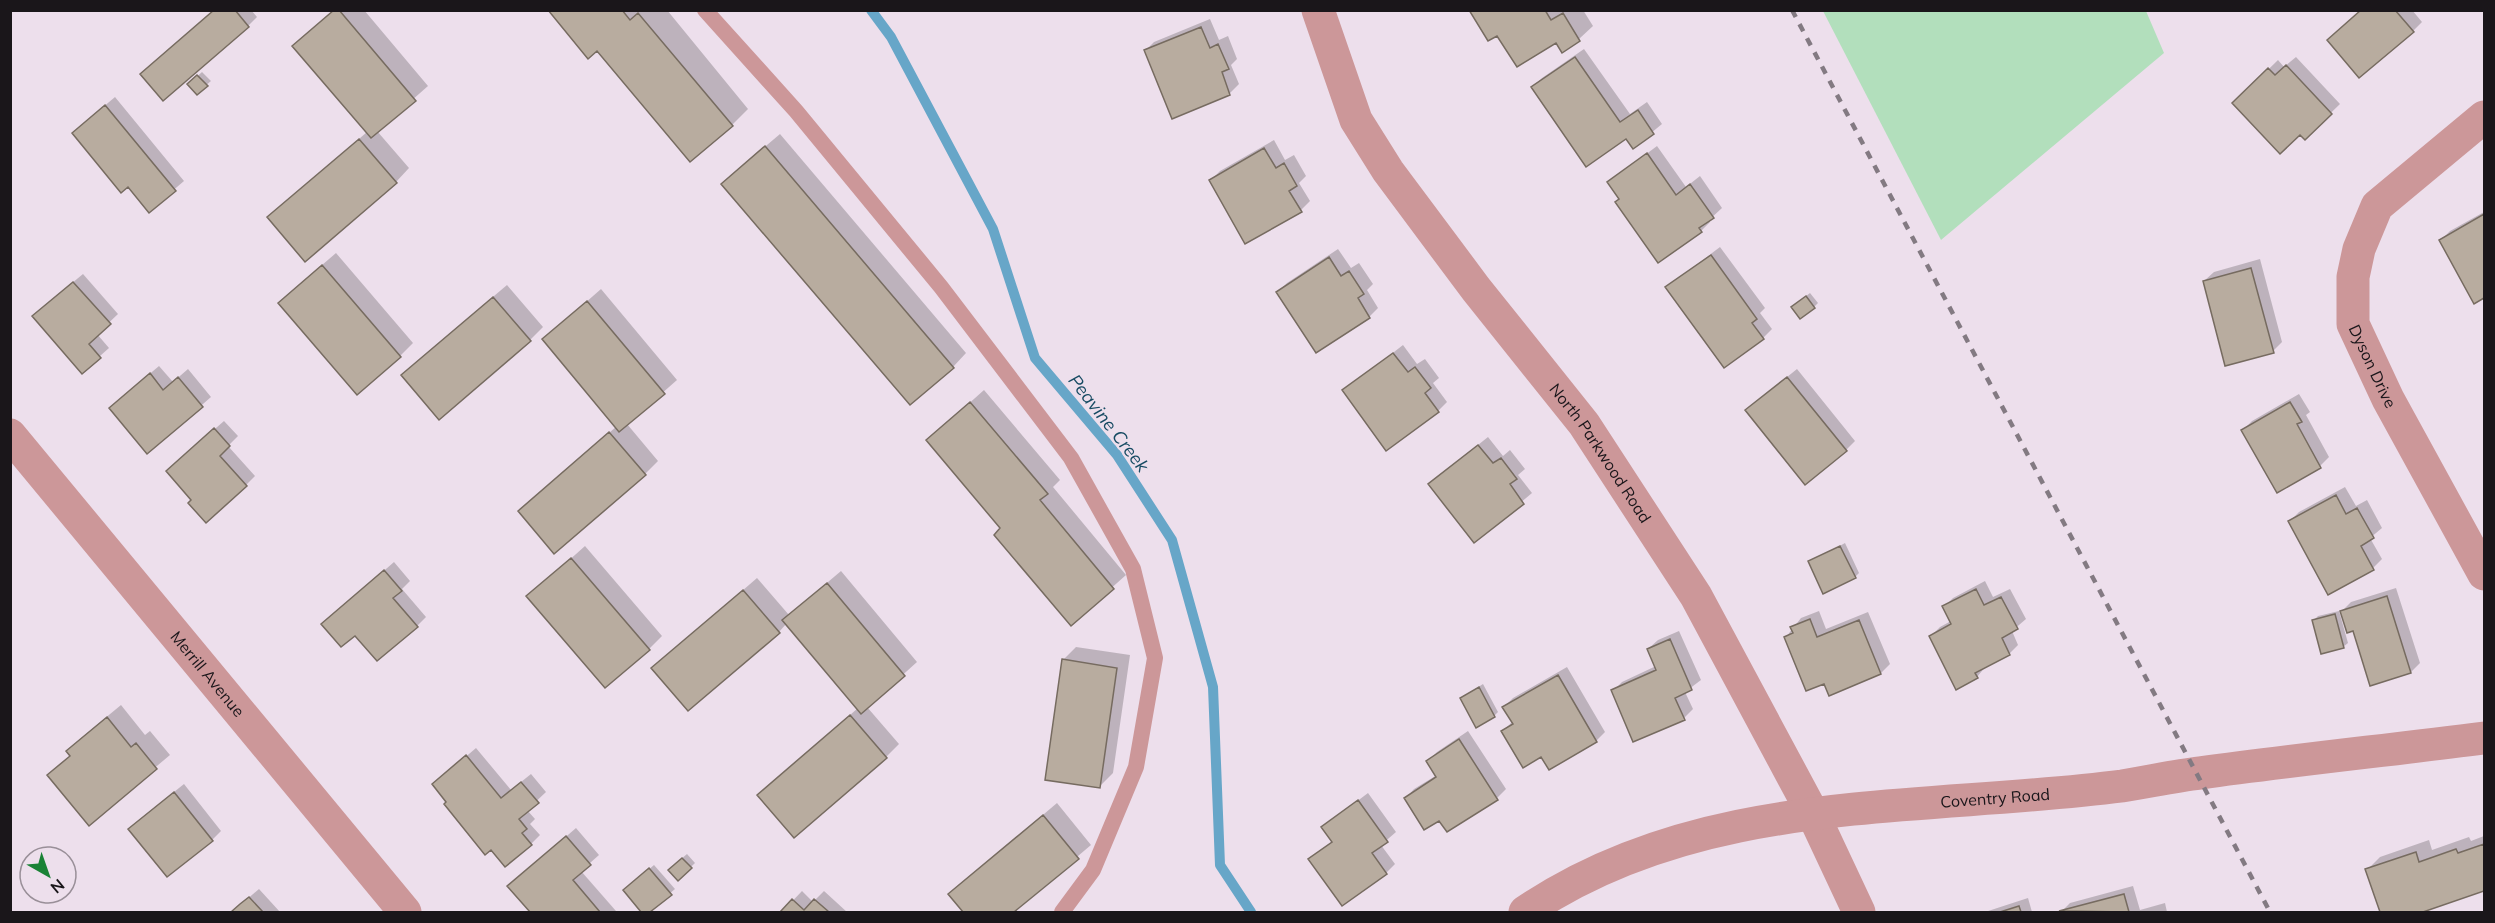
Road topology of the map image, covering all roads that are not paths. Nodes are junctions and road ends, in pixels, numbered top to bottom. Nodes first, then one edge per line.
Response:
1 (705, 10) edge
2 (1318, 10) edge
3 (2484, 117) edge
4 (10, 435) edge
5 (2484, 574) edge
6 (2484, 738) edge
7 (1814, 814) junction
8 (405, 912) edge
9 (1062, 912) edge
10 (1525, 912) edge
11 (1859, 912) edge

1 - 9 lane
2 - 7 street, North Parkwood Road
3 - 5 street, Dyson Drive
4 - 8 street, Merrill Avenue
6 - 7 street, Coventry Road
7 - 10 street, Coventry Road
7 - 11 street, North Parkwood Road

